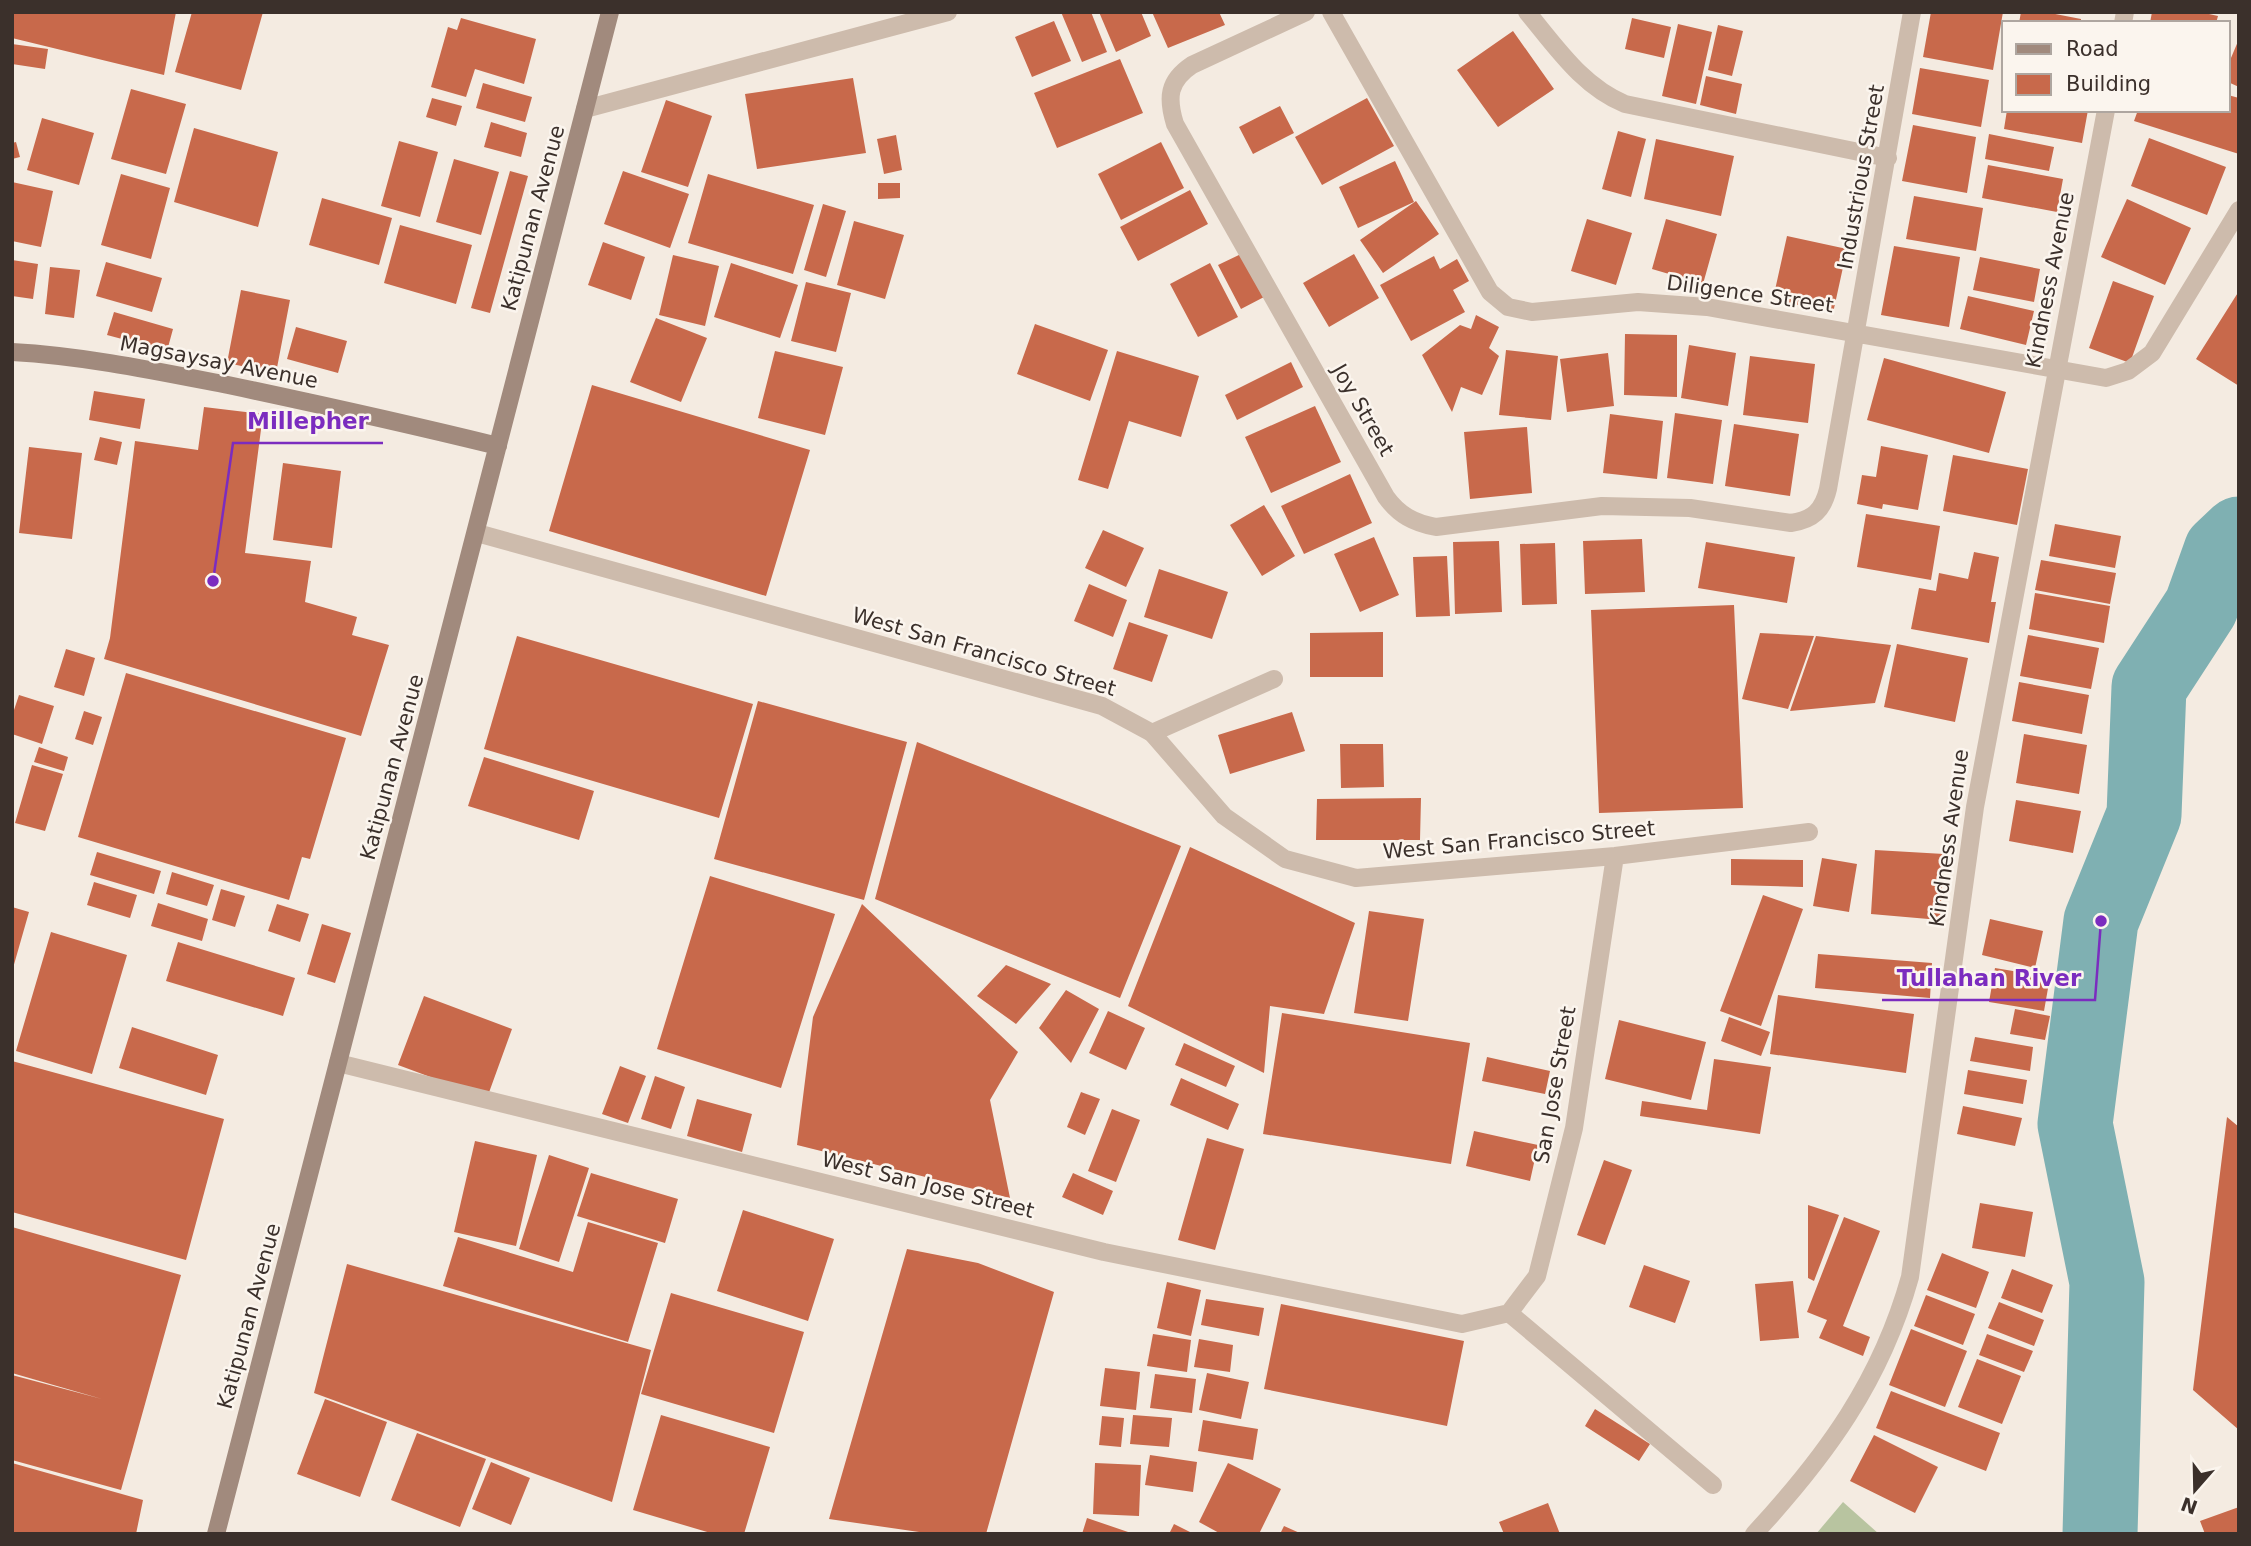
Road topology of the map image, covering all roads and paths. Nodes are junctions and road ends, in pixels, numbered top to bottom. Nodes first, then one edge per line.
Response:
1 (610, 12) edge
2 (948, 12) edge
3 (1306, 12) edge
4 (1331, 12) edge
5 (1527, 12) edge
6 (1912, 12) edge
7 (585, 109) junction
8 (2106, 112) edge
9 (1888, 158) junction
10 (2239, 210) edge
11 (1855, 332) junction
12 (12, 352) edge
13 (2056, 371) junction
14 (498, 446) junction
15 (1818, 513) joint
16 (477, 533) junction
17 (1273, 679) dead end
18 (1152, 733) junction
19 (1809, 832) dead end
20 (1615, 856) junction
21 (338, 1063) junction
22 (1510, 1313) junction
23 (1713, 1485) dead end
24 (216, 1534) edge
25 (1754, 1534) edge

1 - 7 main road, Katipunan Avenue
2 - 7 street
3 - 15 street, Joy Street
4 - 11 street, Diligence Street
5 - 9 street
6 - 9 street, Industrious Street
7 - 14 main road, Katipunan Avenue
8 - 13 street, Kindness Avenue
9 - 11 street, Industrious Street
10 - 13 street, Diligence Street
11 - 13 street, Diligence Street
11 - 15 street, Industrious Street
12 - 14 main road, Magsaysay Avenue
13 - 25 street, Kindness Avenue
14 - 16 main road, Katipunan Avenue
16 - 18 street, West San Francisco Street
16 - 21 main road, Katipunan Avenue
17 - 18 street
18 - 20 street, West San Francisco Street
19 - 20 street, West San Francisco Street
20 - 22 street, San Jose Street
21 - 22 street, West San Jose Street
21 - 24 main road, Katipunan Avenue
22 - 23 street

